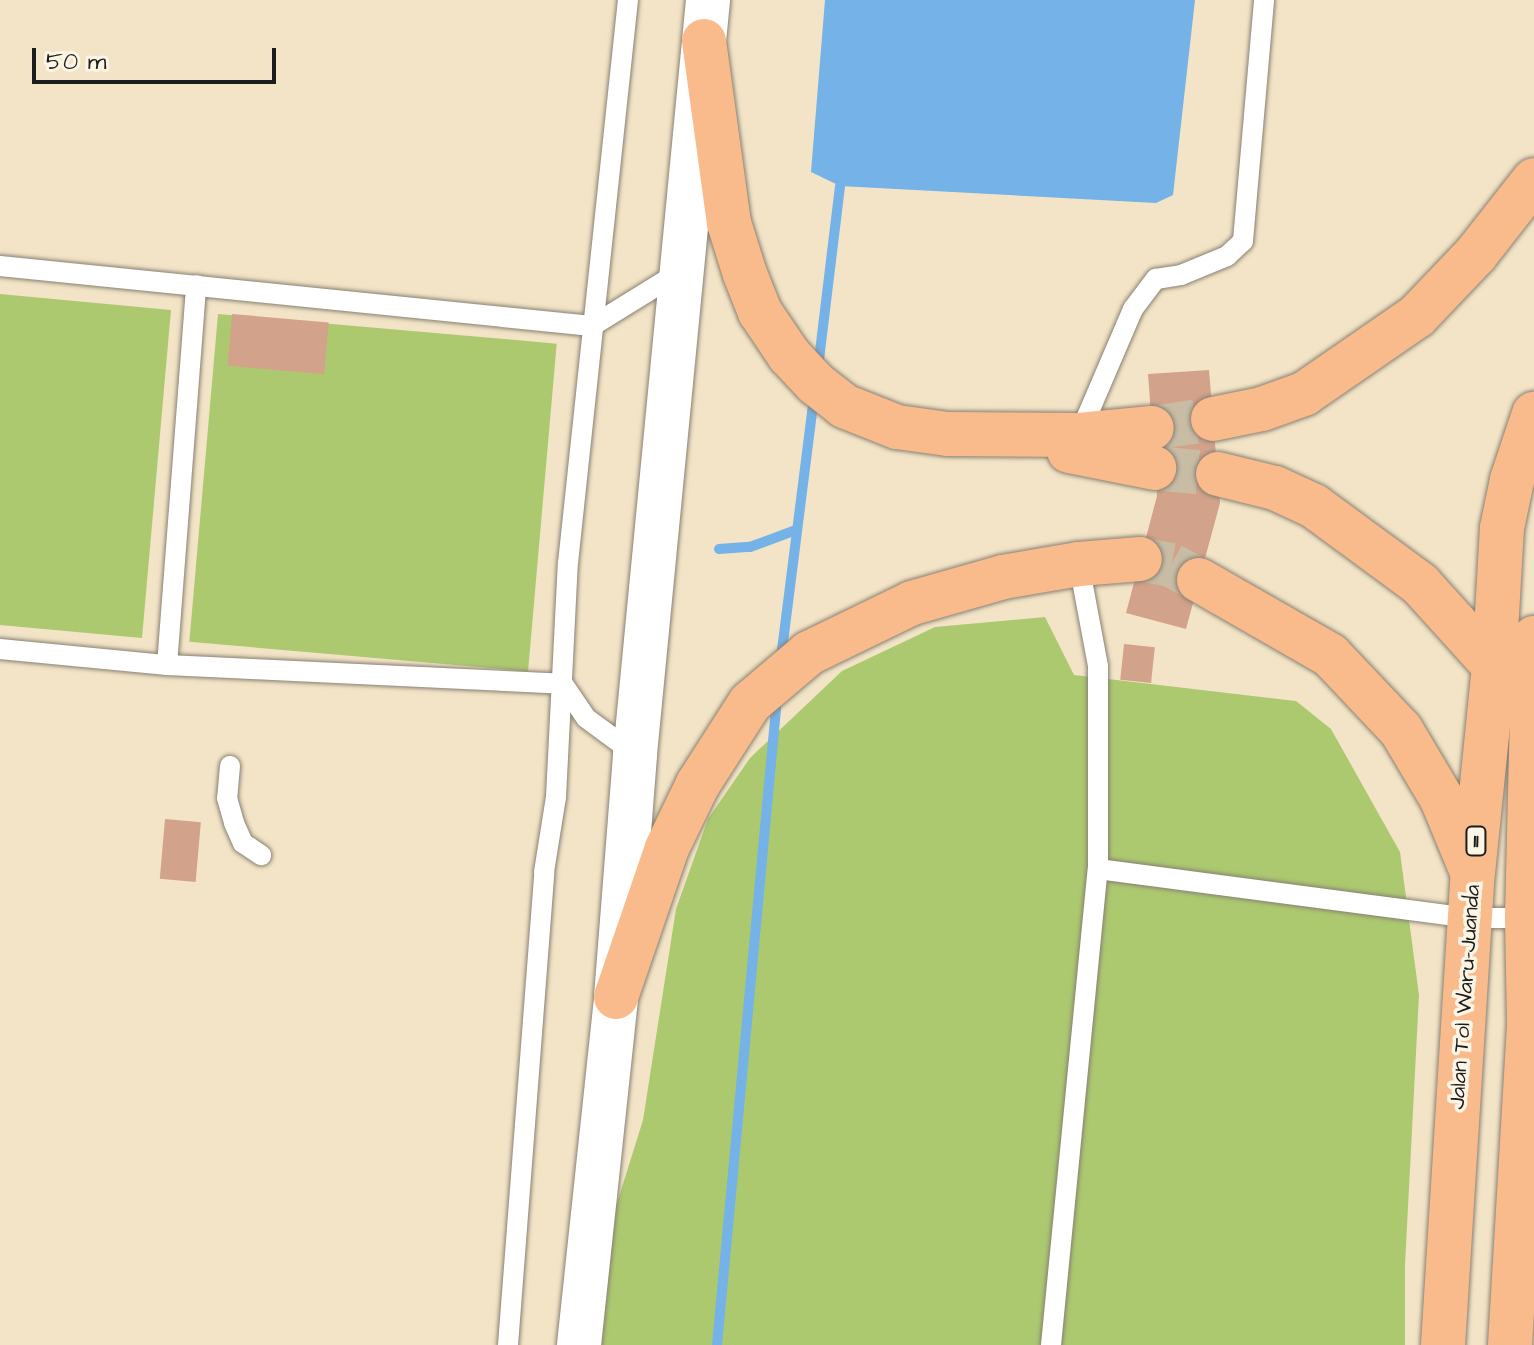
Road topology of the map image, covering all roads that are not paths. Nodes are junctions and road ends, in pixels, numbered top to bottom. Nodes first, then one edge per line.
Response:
1 (628, 0) edge
2 (1264, 0) edge
3 (706, 20) edge
4 (1534, 180) edge
5 (0, 266) edge
6 (681, 271) junction
7 (196, 285) junction
8 (592, 326) junction
9 (1534, 414) edge
10 (1213, 419) tunnel mouth
11 (1079, 435) junction
12 (992, 436) junction
13 (1218, 474) tunnel mouth
14 (1140, 559) tunnel mouth
15 (1079, 564) junction
16 (1199, 580) tunnel mouth
17 (1534, 638) edge
18 (0, 649) edge
19 (167, 665) junction
20 (1494, 666) junction
21 (563, 684) junction
22 (1531, 736) junction
23 (635, 754) junction
24 (230, 766) dead end
25 (261, 855) dead end
26 (1098, 869) junction
27 (1473, 873) junction
28 (1471, 918) junction
29 (1527, 918) junction
30 (616, 997) junction
31 (508, 1345) edge
32 (579, 1345) edge
33 (1051, 1345) edge
34 (1443, 1345) edge
35 (1510, 1345) edge

1 - 8 lane
2 - 11 lane
3 - 6 street
3 - 12 highway
4 - 10 highway
5 - 7 lane
6 - 8 lane
6 - 23 street
7 - 8 lane
7 - 19 lane
8 - 21 lane
9 - 20 highway, Jalan Tol Waru–Juanda / 11
11 - 12 highway
11 - 12 highway
13 - 20 highway
14 - 15 highway
15 - 26 lane
15 - 30 highway
16 - 27 highway
17 - 22 highway
18 - 19 lane
19 - 21 lane
20 - 22 highway
20 - 27 highway, Jalan Tol Waru–Juanda / 11
21 - 23 lane
21 - 31 lane
22 - 29 highway
23 - 30 street
24 - 25 lane
26 - 28 lane
26 - 33 lane
27 - 28 highway, Jalan Tol Waru–Juanda / 11
28 - 29 lane
28 - 34 highway, Jalan Tol Waru–Juanda / 11
29 - 35 highway
30 - 32 street

